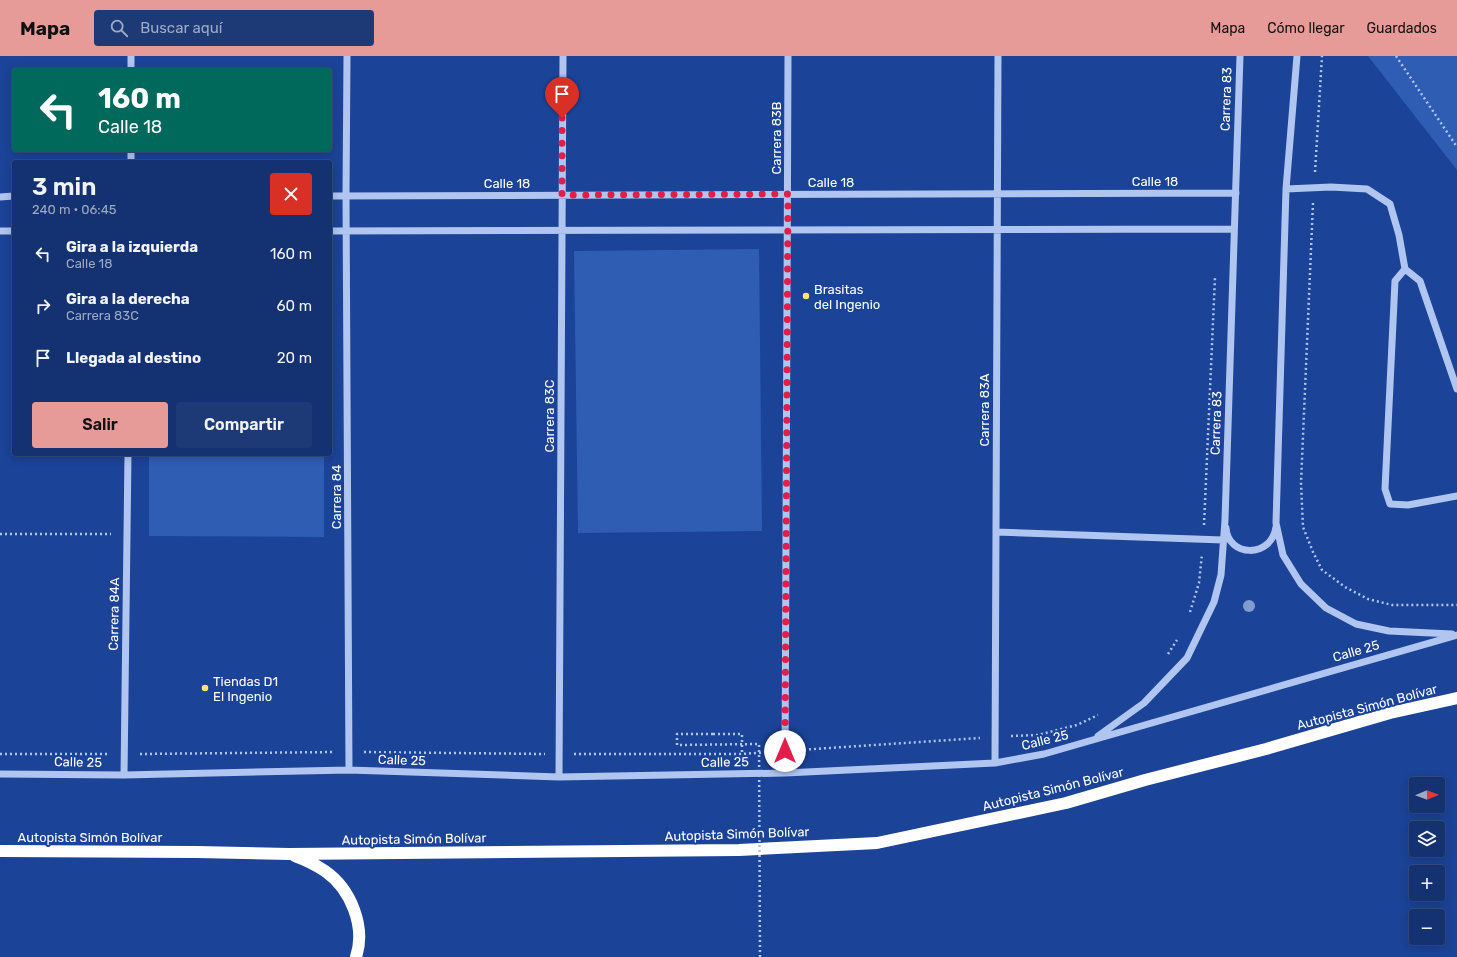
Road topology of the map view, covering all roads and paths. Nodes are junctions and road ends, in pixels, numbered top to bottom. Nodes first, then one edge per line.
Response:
1 (131, 56) edge
2 (347, 56) edge
3 (563, 56) edge
4 (788, 56) edge
5 (998, 56) edge
6 (1240, 56) edge
7 (1297, 56) edge
8 (1322, 56) edge
9 (1396, 56) edge
10 (131, 68) edge
11 (1457, 147) edge
12 (1314, 188) junction
13 (1286, 189) junction
14 (997, 193) junction
15 (1236, 193) junction
16 (788, 194) junction
17 (562, 195) junction
18 (0, 196) edge
19 (12, 196) edge
20 (332, 196) edge
21 (346, 196) junction
22 (1234, 229) junction
23 (787, 230) junction
24 (997, 230) junction
25 (0, 231) edge
26 (12, 231) edge
27 (332, 231) edge
28 (346, 231) junction
29 (562, 231) junction
30 (1405, 269) junction
31 (1216, 272) dead end
32 (1457, 389) edge
33 (128, 456) edge
34 (1457, 496) edge
35 (1226, 520) junction
36 (1276, 523) junction
37 (996, 532) junction
38 (0, 534) edge
39 (127, 534) junction
40 (1203, 540) junction
41 (1224, 540) junction
42 (1457, 605) edge
43 (1187, 618) dead end
44 (1457, 635) edge
45 (1177, 639) dead end
46 (1164, 659) dead end
47 (1457, 698) edge
48 (1098, 715) dead end
49 (995, 737) junction
50 (1093, 739) junction
51 (785, 751) junction
52 (350, 752) junction
53 (0, 754) edge
54 (124, 754) junction
55 (559, 754) junction
56 (742, 754) junction
57 (995, 764) junction
58 (349, 770) junction
59 (785, 773) junction
60 (0, 774) edge
61 (124, 775) junction
62 (559, 776) junction
63 (0, 851) edge
64 (289, 854) junction
65 (356, 957) edge
66 (760, 957) edge

1 - 10 street
2 - 21 street, Carrera 84
3 - 17 street, Carrera 83C
4 - 16 street, Carrera 83B
5 - 14 street, Carrera 83A
6 - 15 street, Carrera 83
7 - 13 street
8 - 12 path
9 - 11 path
12 - 13 street
12 - 30 street
12 - 42 path
13 - 36 street
14 - 15 street, Calle 18
14 - 16 street, Calle 18
14 - 24 street, Carrera 83A
15 - 22 street, Carrera 83
16 - 17 street, Calle 18
16 - 23 street, Carrera 83B
17 - 21 street, Calle 18
17 - 29 street, Carrera 83C
18 - 19 street
20 - 21 street, Calle 18
21 - 28 street, Carrera 84
22 - 24 street
22 - 35 street, Carrera 83
23 - 24 street
23 - 29 street
23 - 51 street, Carrera 83B
24 - 37 street, Carrera 83A
25 - 26 street
27 - 28 street
28 - 29 street
28 - 52 street, Carrera 84
29 - 55 street, Carrera 83C
30 - 32 street
30 - 34 street
31 - 40 path
33 - 39 street, Carrera 84A
35 - 36 street
35 - 41 street, Carrera 83
36 - 44 street
37 - 40 street
37 - 49 street, Carrera 83A
38 - 39 path
39 - 54 street, Carrera 84A
40 - 41 street
40 - 43 path
41 - 50 street, Carrera 83
44 - 50 street, Calle 25
45 - 46 path
47 - 64 highway, Autopista Simón Bolívar
48 - 49 path
49 - 51 path
49 - 57 street, Carrera 83A
50 - 57 street, Calle 25
51 - 56 path
51 - 59 street, Carrera 83B
52 - 54 path
52 - 55 path
52 - 58 street, Carrera 84
53 - 54 path
54 - 61 street, Carrera 84A
55 - 56 path
55 - 62 street, Carrera 83C
56 - 66 path, bridge
57 - 59 street, Calle 25
58 - 61 street, Calle 25
58 - 62 street, Calle 25
59 - 62 street, Calle 25
60 - 61 street, Calle 25
63 - 64 highway, Autopista Simón Bolívar
64 - 65 highway

